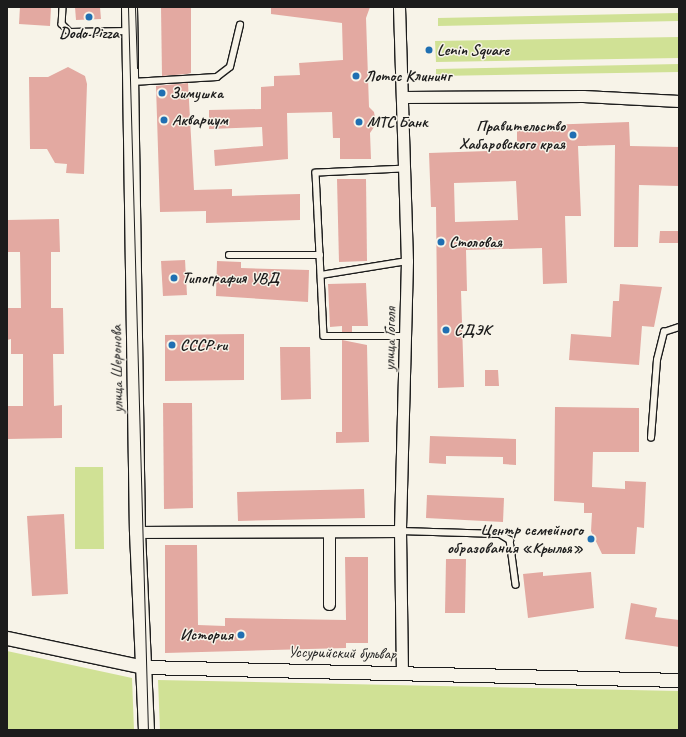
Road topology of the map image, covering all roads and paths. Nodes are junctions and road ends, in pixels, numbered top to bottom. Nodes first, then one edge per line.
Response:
1 (62, 7) edge
2 (129, 7) edge
3 (399, 7) edge
4 (240, 25) dead end
5 (130, 31) junction
6 (132, 82) junction
7 (403, 97) junction
8 (679, 101) edge
9 (404, 169) junction
10 (229, 255) dead end
11 (320, 255) junction
12 (406, 261) junction
13 (321, 275) junction
14 (679, 327) edge
15 (406, 336) junction
16 (651, 438) dead end
17 (400, 531) junction
18 (137, 532) junction
19 (329, 532) junction
20 (516, 585) dead end
21 (329, 604) dead end
22 (7, 638) edge
23 (143, 667) junction
24 (402, 672) junction
25 (679, 680) edge
26 (146, 730) edge

1 - 5 lane
2 - 5 main road, улица Шеронова
3 - 7 street, улица Гоголя
4 - 6 lane
5 - 6 main road, улица Шеронова
6 - 18 main road, улица Шеронова
7 - 8 street
7 - 9 street, улица Гоголя
9 - 11 lane
9 - 12 street, улица Гоголя
10 - 11 lane
11 - 13 lane
12 - 13 lane
12 - 15 street, улица Гоголя
13 - 15 lane
14 - 16 lane
15 - 17 street, улица Гоголя
17 - 19 street
17 - 20 lane
17 - 24 street, улица Гоголя
18 - 19 street
18 - 23 main road, улица Шеронова
19 - 21 street
22 - 23 street, Уссурийский бульвар
23 - 24 street, Уссурийский бульвар
23 - 26 main road, улица Шеронова
24 - 25 street, Уссурийский бульвар

